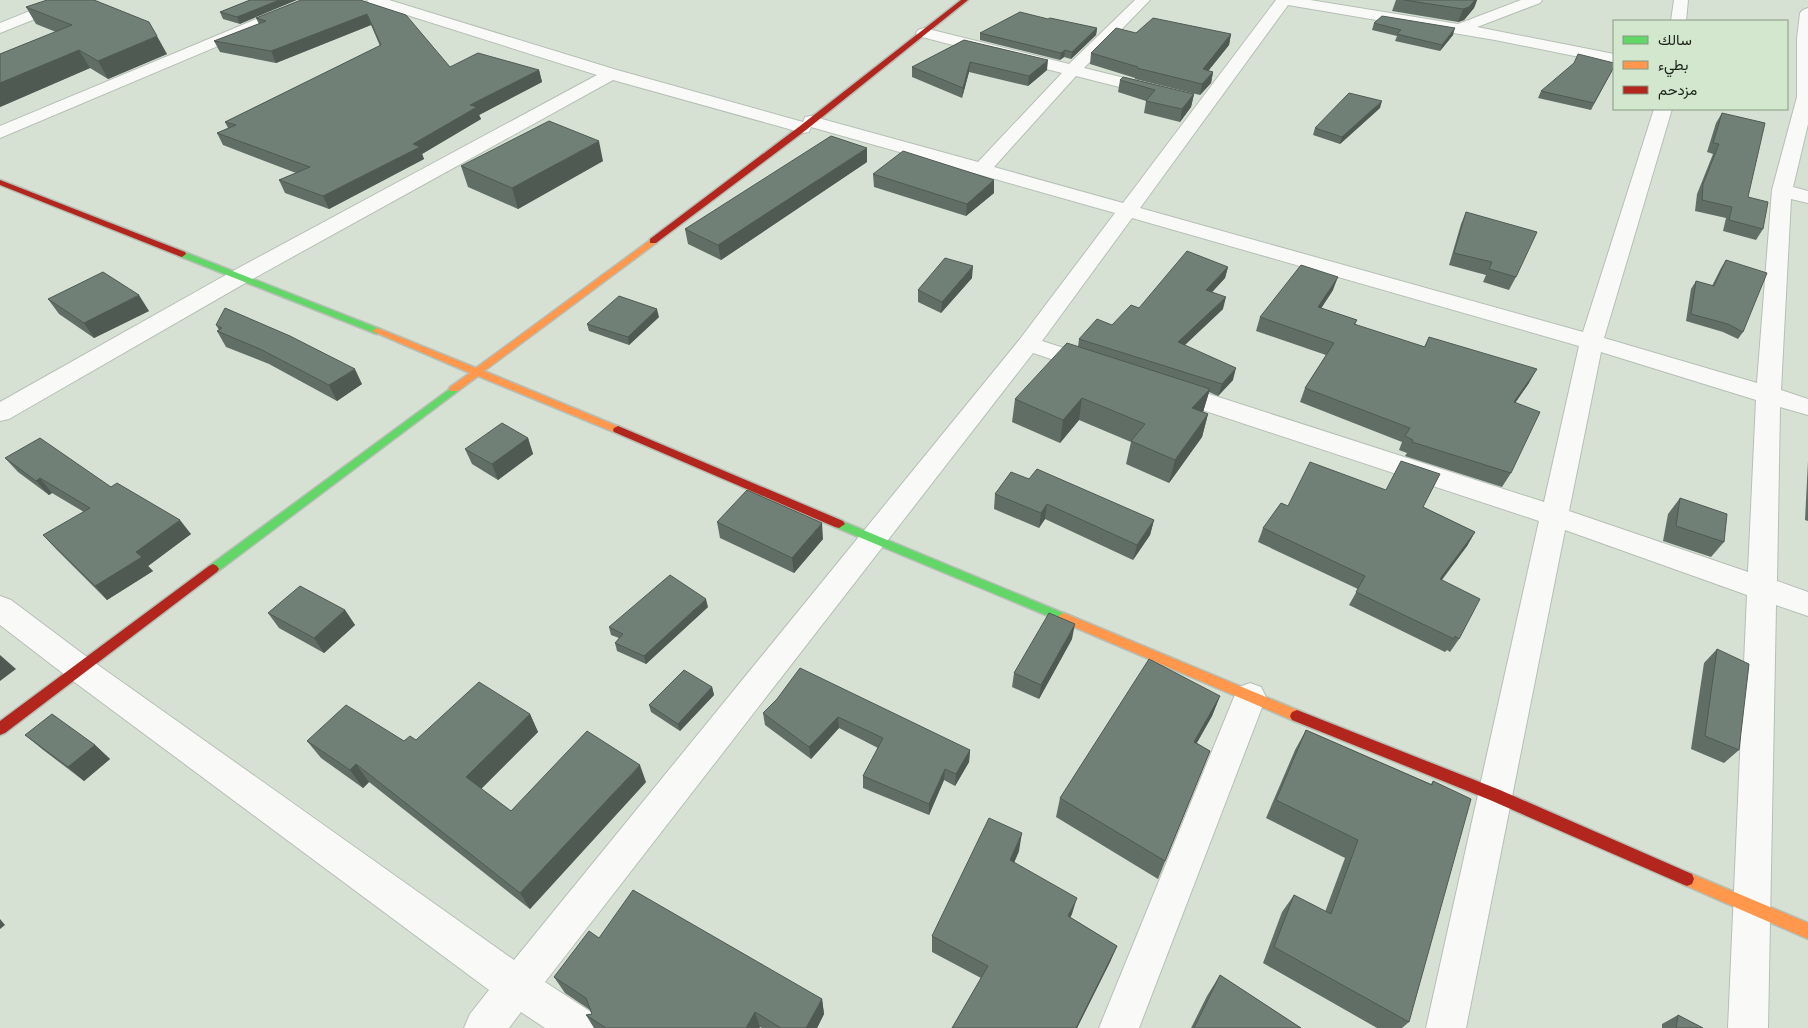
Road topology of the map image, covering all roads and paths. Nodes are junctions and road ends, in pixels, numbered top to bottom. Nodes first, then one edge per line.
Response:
1 (70, 0) edge
2 (315, 0) edge
3 (374, 0) edge
4 (965, 0) edge
5 (1143, 0) edge
6 (1284, 0) edge
7 (1501, 0) edge
8 (1535, 0) edge
9 (1681, 0) edge
10 (1808, 13) edge
11 (1494, 15) junction
12 (1679, 20) edge
13 (0, 28) edge
14 (1459, 29) junction
15 (924, 33) junction
16 (1613, 59) edge
17 (1073, 70) junction
18 (611, 74) junction
19 (1169, 94) edge
20 (1800, 96) edge
21 (1663, 110) edge
22 (807, 124) junction
23 (0, 133) edge
24 (981, 170) junction
25 (0, 182) edge
26 (1782, 190) junction
27 (1808, 197) edge
28 (1126, 211) junction
29 (239, 277) junction
30 (1591, 342) junction
31 (1028, 344) junction
32 (478, 371) junction
33 (1112, 371) edge
34 (1150, 384) edge
35 (1768, 395) junction
36 (1808, 407) edge
37 (0, 414) edge
38 (1554, 516) junction
39 (873, 539) junction
40 (1762, 588) junction
41 (1808, 604) edge
42 (0, 608) edge
43 (80, 669) junction
44 (1250, 697) junction
45 (0, 729) edge
46 (1495, 795) junction
47 (1752, 908) junction
48 (1808, 931) edge
49 (517, 986) junction
50 (484, 1028) edge
51 (580, 1028) edge
52 (1119, 1028) edge
53 (1446, 1028) edge
54 (1748, 1028) edge

1 - 13 street
2 - 23 street
3 - 18 street
4 - 15 street
5 - 17 street
6 - 14 street
6 - 28 street
7 - 11 street
8 - 11 street
9 - 12 street
10 - 20 street
11 - 14 street
14 - 16 street
15 - 17 street
15 - 22 street
17 - 19 street
17 - 24 street
18 - 22 street
18 - 29 street
20 - 26 street
21 - 30 street
22 - 24 street
22 - 32 street
24 - 28 street
25 - 29 street
26 - 27 street
26 - 35 street
28 - 30 street
28 - 31 street
29 - 32 street
29 - 37 street
30 - 35 street
30 - 38 street
31 - 33 street
31 - 39 street
32 - 39 street
32 - 43 street
34 - 38 street
35 - 36 street
35 - 40 street
38 - 40 street
38 - 46 street
39 - 44 street
39 - 49 street
40 - 41 street
40 - 47 street
42 - 43 street
43 - 45 street
43 - 49 street
44 - 46 street
44 - 52 street
46 - 47 street
46 - 53 street
47 - 48 street
47 - 54 street
49 - 50 street
49 - 51 street

